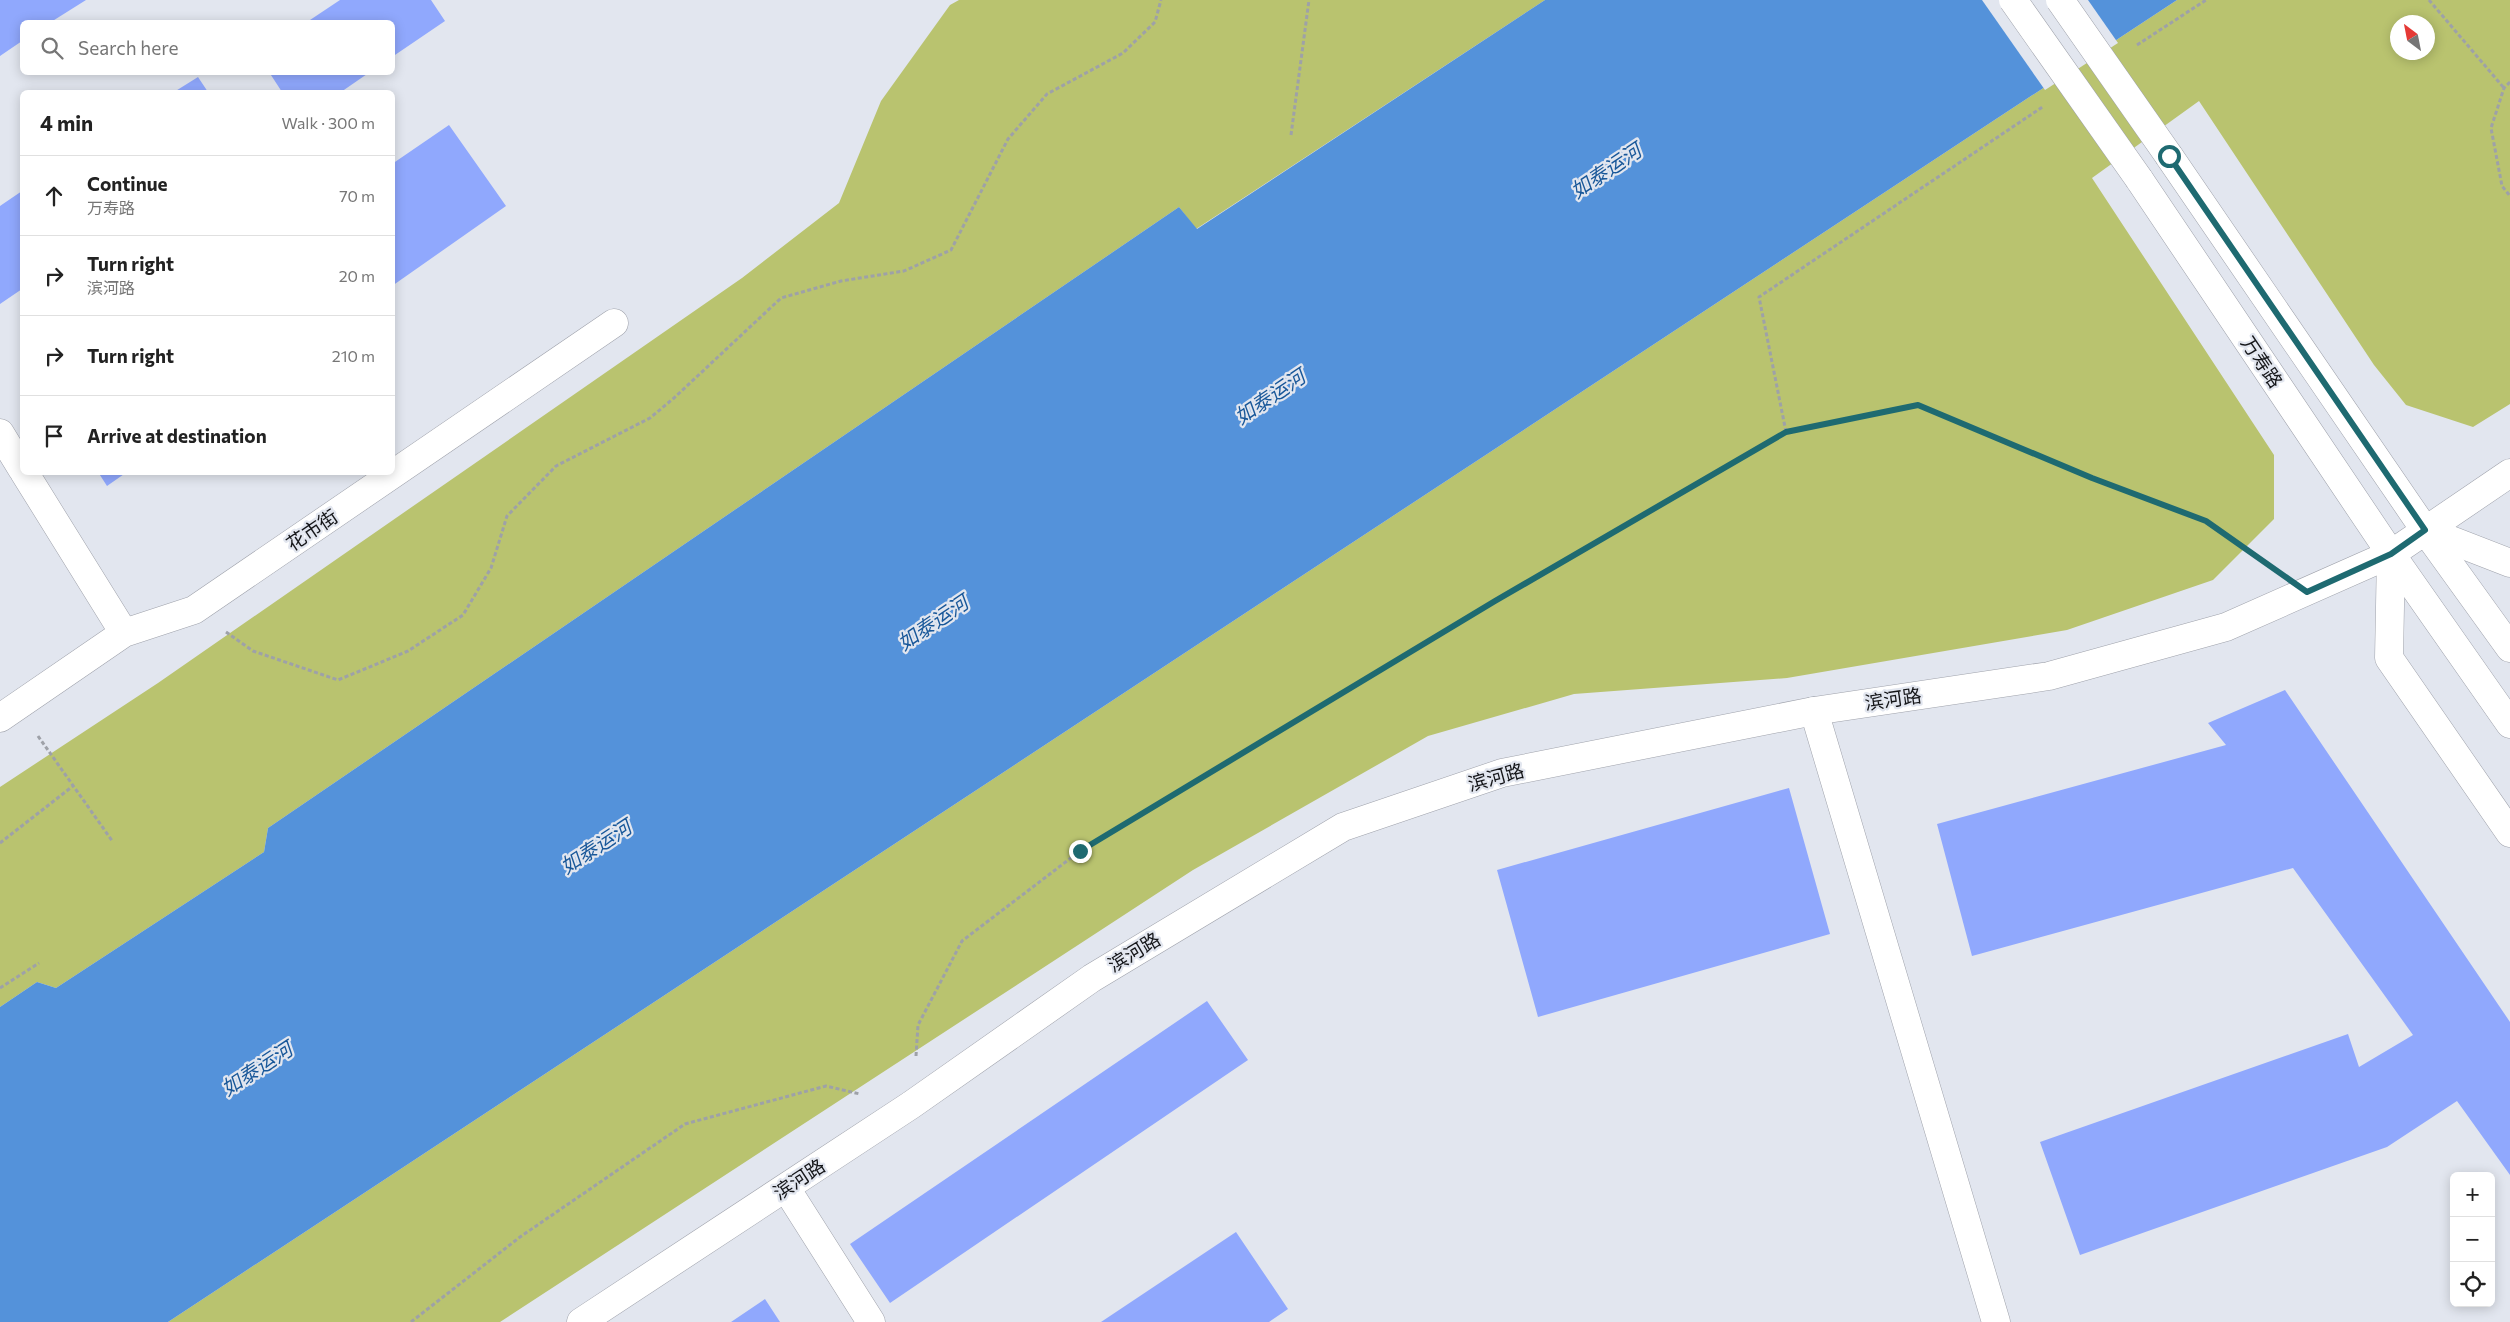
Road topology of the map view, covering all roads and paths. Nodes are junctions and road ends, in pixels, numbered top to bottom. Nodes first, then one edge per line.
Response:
1 (1161, 0) edge
2 (1309, 0) edge
3 (2013, 0) edge
4 (2060, 0) edge
5 (2206, 0) edge
6 (2429, 0) edge
7 (2132, 49) dead end
8 (2510, 82) edge
9 (2504, 88) junction
10 (2049, 103) dead end
11 (1291, 135) dead end
12 (2510, 196) edge
13 (614, 323) dead end
14 (1786, 432) junction
15 (0, 433) edge
16 (20, 465) edge
17 (395, 473) edge
18 (2510, 473) edge
19 (26, 475) edge
20 (392, 475) edge
21 (2425, 530) junction
22 (2391, 554) junction
23 (2510, 562) edge
24 (2307, 592) junction
25 (194, 610) junction
26 (124, 633) junction
27 (2510, 648) edge
28 (1814, 711) junction
29 (8, 712) edge
30 (2510, 724) edge
31 (73, 786) junction
32 (2510, 833) edge
33 (113, 842) dead end
34 (0, 843) edge
35 (39, 963) dead end
36 (0, 988) edge
37 (911, 1105) junction
38 (786, 1188) junction
39 (411, 1322) edge
40 (581, 1322) edge
41 (871, 1322) edge
42 (1996, 1322) edge

1 - 25 path
2 - 11 path
3 - 22 street, 万寿路, bridge
4 - 21 street, 万寿路, bridge
5 - 7 path
6 - 9 path
8 - 9 path
9 - 12 path
10 - 14 path
13 - 17 street, 花市街
14 - 24 path
14 - 37 path
15 - 16 street
18 - 21 street, 滨河路
19 - 26 street
20 - 25 street, 花市街
21 - 22 street, 滨河路
21 - 23 street
21 - 27 street, 万寿路
22 - 24 street, 滨河路
22 - 30 street, 万寿路
22 - 32 street
24 - 28 street, 滨河路
25 - 26 street, 花市街
26 - 29 street, 花市街
28 - 37 street, 滨河路
28 - 42 street
29 - 31 path
31 - 33 path
31 - 34 path
35 - 36 path
37 - 38 street, 滨河路
37 - 39 path
38 - 40 street, 滨河路
38 - 41 street

